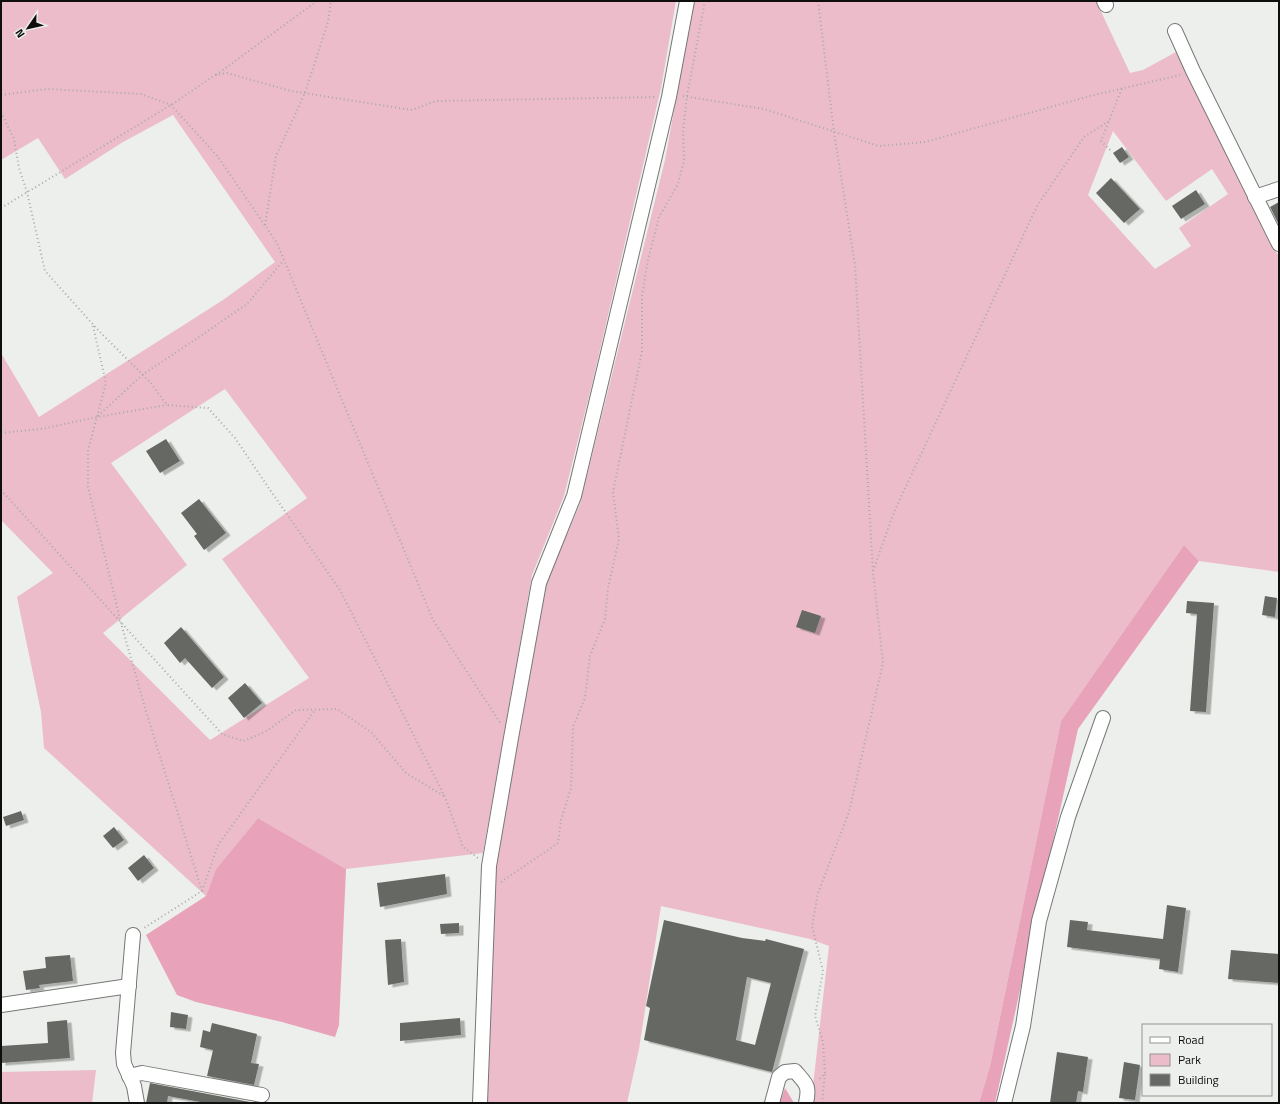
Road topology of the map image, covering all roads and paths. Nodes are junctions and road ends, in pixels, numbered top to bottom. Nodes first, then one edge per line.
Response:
1 (317, 1) edge
2 (332, 1) edge
3 (687, 1) edge
4 (705, 1) edge
5 (818, 1) edge
6 (1175, 31) dead end
7 (1193, 71) junction
8 (215, 76) junction
9 (1122, 88) junction
10 (305, 93) junction
11 (1, 95) edge
12 (687, 96) junction
13 (669, 97) junction
14 (171, 105) junction
15 (1, 112) edge
16 (1109, 121) junction
17 (834, 132) junction
18 (1110, 150) dead end
19 (1279, 189) edge
20 (26, 192) junction
21 (1255, 197) junction
22 (1, 208) edge
23 (265, 226) junction
24 (1279, 244) edge
25 (284, 260) junction
26 (93, 325) junction
27 (142, 375) junction
28 (167, 405) junction
29 (97, 417) junction
30 (1, 434) edge
31 (1, 490) edge
32 (873, 572) junction
33 (121, 623) junction
34 (315, 710) junction
35 (1103, 718) dead end
36 (510, 738) junction
37 (445, 797) junction
38 (489, 866) junction
39 (489, 890) junction
40 (202, 891) junction
41 (133, 935) joint
42 (129, 986) junction
43 (1, 1005) edge
44 (825, 1073) junction
45 (129, 1076) junction
46 (262, 1096) dead end
47 (807, 1098) edge
48 (137, 1103) edge
49 (480, 1103) edge
50 (772, 1103) edge
51 (822, 1103) edge
52 (1004, 1103) edge

1 - 8 path
2 - 10 path
3 - 13 street
4 - 12 path
5 - 17 path
6 - 7 street
7 - 9 path
7 - 21 street
8 - 10 path
8 - 14 path
9 - 16 path
9 - 17 path
10 - 13 path
10 - 23 path
11 - 14 path
12 - 13 path
12 - 17 path
12 - 39 path
13 - 36 street
14 - 20 path
14 - 23 path
15 - 20 path
16 - 18 path
16 - 32 path
17 - 32 path
19 - 21 street
20 - 22 path
20 - 26 path
21 - 24 street
23 - 25 path
25 - 27 path
25 - 36 path
26 - 27 path
26 - 29 path
27 - 28 path
27 - 29 path
28 - 29 path
28 - 37 path
29 - 30 path
29 - 33 path
31 - 33 path
32 - 44 path
33 - 34 path
33 - 40 path
34 - 37 path
34 - 40 path
35 - 52 street
36 - 38 street
37 - 38 path
38 - 39 street
39 - 49 street
40 - 41 path
41 - 42 street
42 - 43 street
42 - 45 street
44 - 47 path
44 - 51 path
45 - 46 street
45 - 48 street
47 - 50 street

